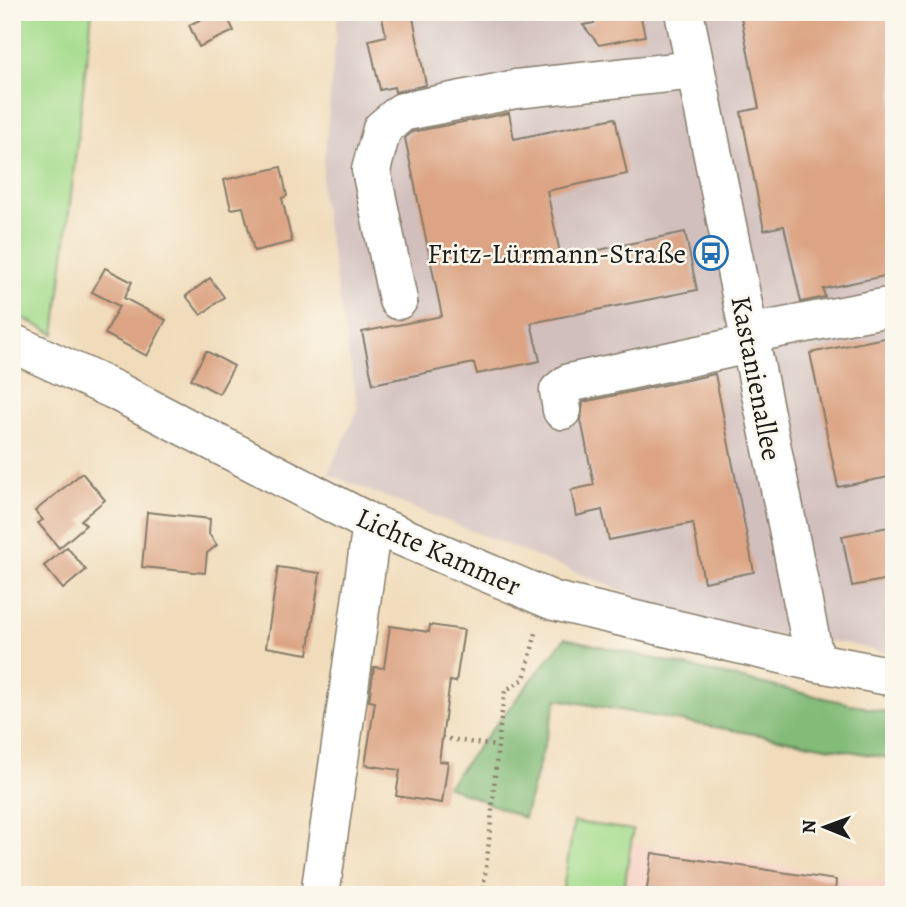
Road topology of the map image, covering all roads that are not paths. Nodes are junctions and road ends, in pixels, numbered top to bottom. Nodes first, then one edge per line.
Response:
1 (684, 12) edge
2 (695, 70) junction
3 (398, 300) dead end
4 (894, 306) edge
5 (749, 339) junction
6 (12, 344) edge
7 (562, 410) dead end
8 (372, 524) junction
9 (815, 662) junction
10 (894, 677) edge
11 (320, 895) edge

1 - 2 street, Kastanienallee
2 - 3 street
2 - 5 street, Kastanienallee
4 - 5 street
5 - 7 street
5 - 9 street, Kastanienallee
6 - 8 street, Lichte Kammer
8 - 9 street, Lichte Kammer
8 - 11 street
9 - 10 street, Lichte Kammer

